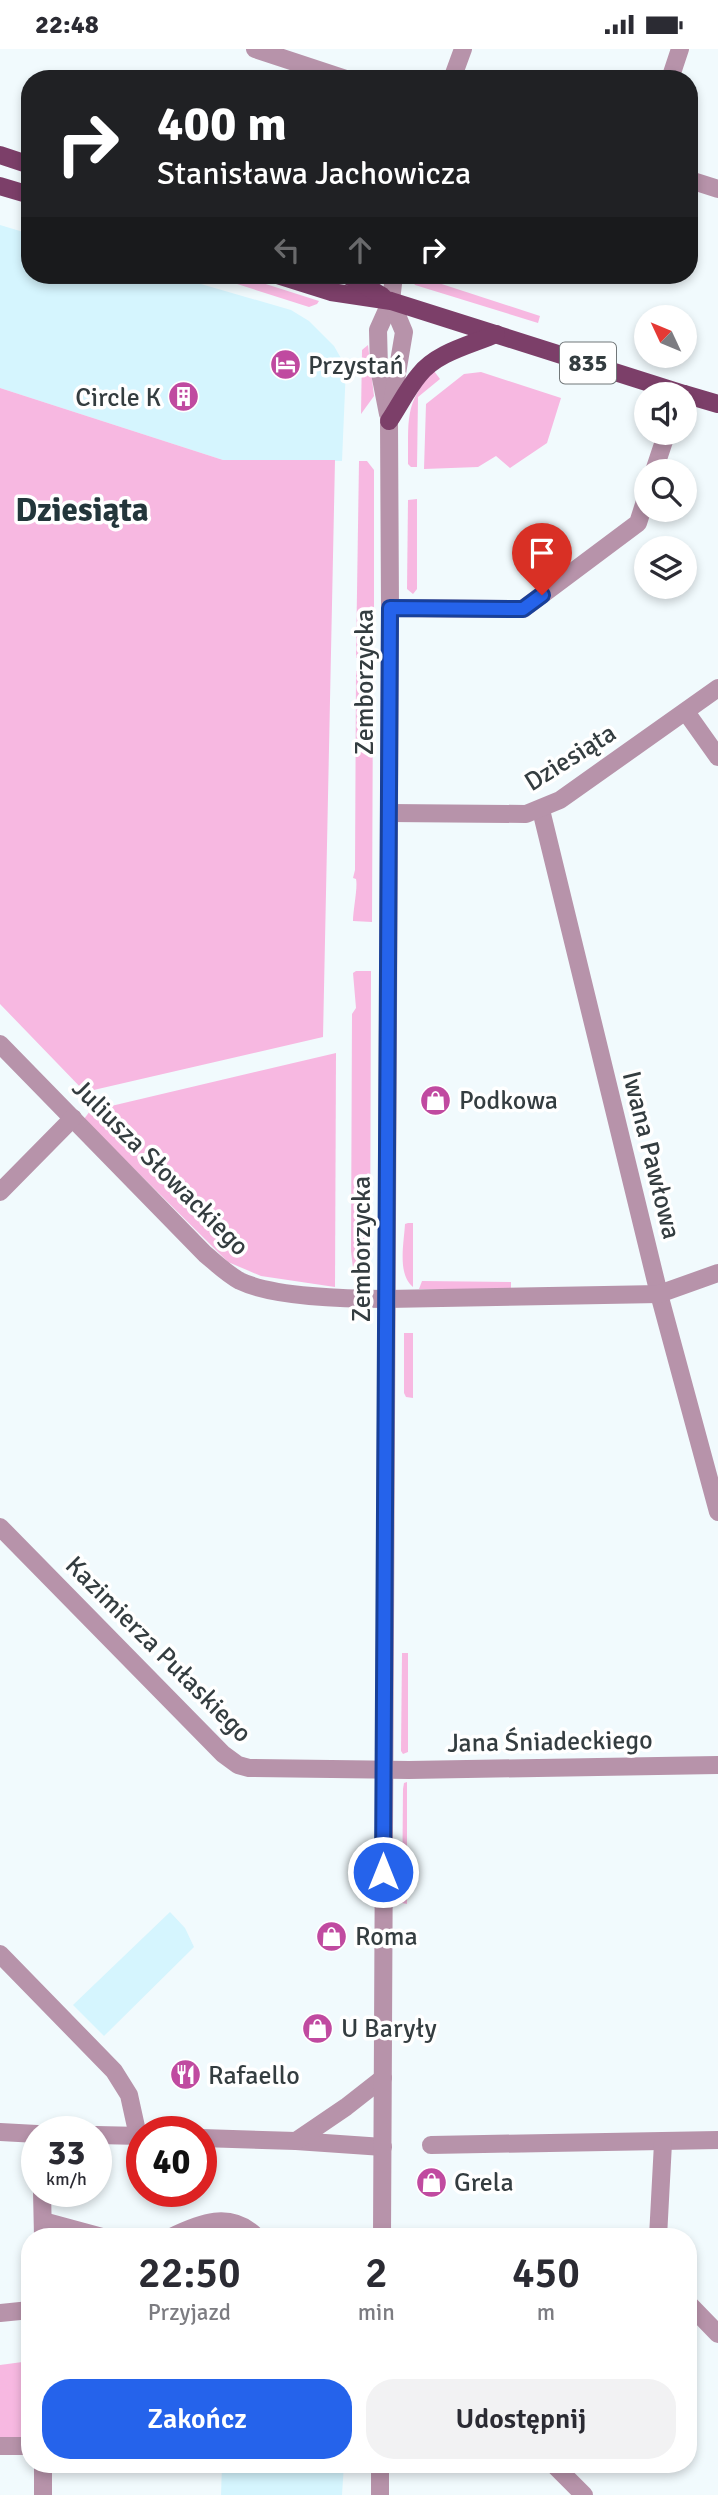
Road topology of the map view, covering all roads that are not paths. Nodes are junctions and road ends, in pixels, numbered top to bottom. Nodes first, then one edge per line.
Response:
1 (255, 49) edge
2 (463, 49) edge
3 (680, 49) edge
4 (319, 70) edge
5 (455, 70) edge
6 (673, 70) edge
7 (0, 155) edge
8 (21, 162) edge
9 (698, 183) edge
10 (0, 186) edge
11 (718, 189) edge
12 (21, 192) edge
13 (306, 284) edge
14 (362, 284) edge
15 (393, 284) edge
16 (391, 301) junction
17 (496, 334) junction
18 (647, 382) edge
19 (697, 398) edge
20 (718, 404) edge
21 (389, 421) junction
22 (638, 522) edge
23 (390, 608) junction
24 (718, 688) edge
25 (686, 712) junction
26 (718, 757) edge
27 (541, 810) junction
28 (389, 813) junction
29 (0, 1044) edge
30 (73, 1118) junction
31 (0, 1192) edge
32 (718, 1273) edge
33 (659, 1294) junction
34 (387, 1299) junction
35 (718, 1511) edge
36 (0, 1527) edge
37 (718, 1765) edge
38 (383, 1769) junction
39 (0, 1954) edge
40 (383, 2078) junction
41 (135, 2116) edge
42 (0, 2132) edge
43 (21, 2133) edge
44 (217, 2139) edge
45 (718, 2140) edge
46 (296, 2141) junction
47 (663, 2143) junction
48 (431, 2145) dead end
49 (383, 2147) junction
50 (42, 2207) edge
51 (43, 2228) edge
52 (190, 2228) edge
53 (245, 2228) edge
54 (382, 2228) edge
55 (658, 2228) edge
56 (21, 2312) edge
57 (0, 2313) edge
58 (697, 2313) edge
59 (718, 2334) edge
60 (0, 2445) edge
61 (21, 2446) edge
62 (43, 2473) edge
63 (380, 2473) edge
64 (562, 2473) edge
65 (43, 2495) edge
66 (380, 2495) edge
67 (584, 2495) edge

1 - 4 street
2 - 5 street
3 - 6 street
7 - 8 main road
9 - 11 street
10 - 12 main road
13 - 16 main road, 835
14 - 16 main road, 835
15 - 16 street
16 - 17 main road, 835
16 - 21 street, Zemborzycka
16 - 21 street, Zemborzycka
17 - 18 main road, 835
17 - 21 main road
19 - 20 main road, 835
21 - 23 street, Zemborzycka
22 - 23 street
23 - 28 street, Zemborzycka
24 - 25 street, Dziesiąta
25 - 26 street
25 - 27 street, Dziesiąta
27 - 28 street, Dziesiąta
27 - 33 street, Iwana Pawłowa
28 - 34 street, Zemborzycka
29 - 30 street, Juliusza Słowackiego
30 - 31 street
30 - 34 street, Juliusza Słowackiego
32 - 33 street, Juliusza Słowackiego
33 - 34 street, Juliusza Słowackiego
33 - 35 street, Iwana Pawłowa
34 - 38 street, Zemborzycka
36 - 38 street, Kazimierza Pułaskiego
37 - 38 street, Jana Śniadeckiego
38 - 40 street, Zemborzycka
39 - 41 street
40 - 46 street
40 - 49 street, Zemborzycka
42 - 43 street
44 - 46 street
45 - 47 street
46 - 49 street
47 - 48 street
47 - 55 street
49 - 54 street, Zemborzycka
50 - 51 street
52 - 53 street
56 - 57 street
58 - 59 street
60 - 61 street
62 - 65 street
63 - 66 street
64 - 67 street

